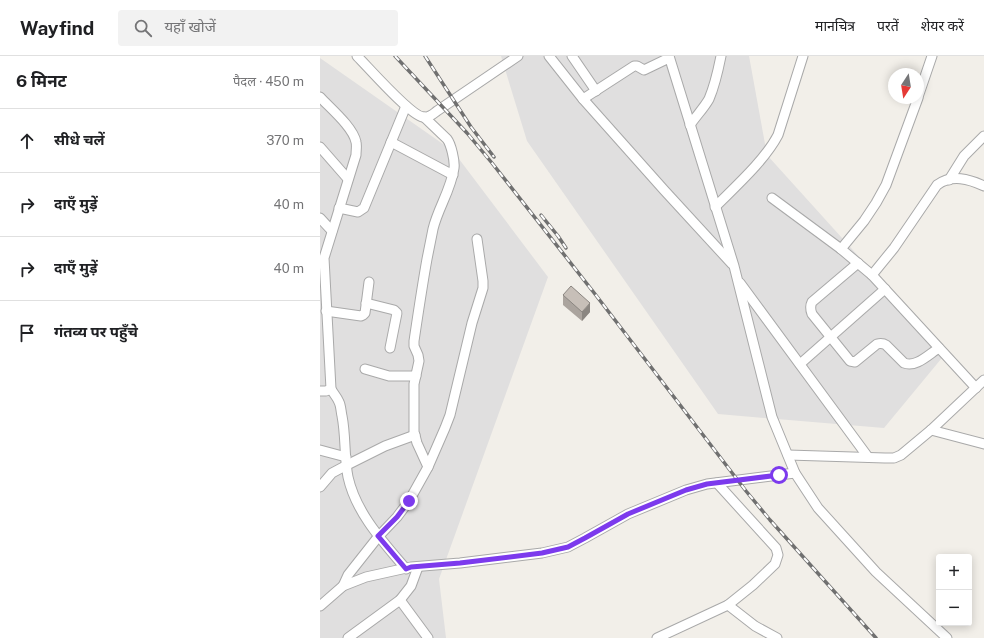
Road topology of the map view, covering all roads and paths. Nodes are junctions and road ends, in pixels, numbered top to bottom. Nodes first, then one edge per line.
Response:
1 (357, 56) edge
2 (518, 56) edge
3 (561, 56) edge
4 (572, 56) edge
5 (721, 56) edge
6 (803, 56) edge
7 (932, 56) edge
8 (669, 57) edge
9 (551, 59) edge
10 (924, 80) edge
11 (596, 91) junction
12 (320, 96) edge
13 (583, 100) junction
14 (916, 104) edge
15 (406, 106) junction
16 (424, 118) junction
17 (690, 125) junction
18 (984, 136) edge
19 (391, 142) junction
20 (320, 147) edge
21 (453, 175) junction
22 (348, 179) junction
23 (949, 180) junction
24 (984, 186) edge
25 (772, 198) dead end
26 (716, 207) junction
27 (339, 208) junction
28 (320, 218) edge
29 (332, 231) junction
30 (477, 239) dead end
31 (841, 249) junction
32 (322, 260) edge
33 (858, 263) junction
34 (734, 266) junction
35 (872, 275) junction
36 (737, 279) junction
37 (369, 282) dead end
38 (885, 289) junction
39 (366, 303) junction
40 (326, 311) junction
41 (830, 336) junction
42 (390, 348) dead end
43 (939, 348) junction
44 (800, 364) junction
45 (365, 369) dead end
46 (416, 376) junction
47 (984, 380) edge
48 (331, 388) junction
49 (976, 388) junction
50 (320, 391) edge
51 (931, 430) junction
52 (414, 435) junction
53 (984, 444) edge
54 (320, 450) edge
55 (788, 455) junction
56 (868, 457) junction
57 (346, 461) junction
58 (428, 467) junction
59 (795, 473) junction
60 (717, 483) junction
61 (320, 487) edge
62 (378, 536) junction
63 (418, 567) junction
64 (406, 569) junction
65 (343, 586) junction
66 (400, 600) junction
67 (728, 605) junction
68 (320, 606) edge
69 (348, 638) edge
70 (428, 638) edge
71 (658, 638) edge
72 (777, 638) edge
73 (946, 638) edge

1 - 15 street
2 - 16 street
3 - 9 street
4 - 11 street
5 - 17 street
6 - 26 street
7 - 10 street
8 - 11 street
8 - 17 street
9 - 13 street
11 - 13 street
12 - 22 street
13 - 34 street
14 - 31 street
15 - 16 street
15 - 19 street
16 - 21 street
17 - 26 street
18 - 23 street
19 - 21 street
19 - 27 street
20 - 22 street
21 - 46 street
22 - 27 street
23 - 24 street
23 - 35 street
25 - 31 street
26 - 34 street
27 - 29 street
28 - 29 street
29 - 32 street
30 - 58 street
31 - 33 street
32 - 40 street
33 - 35 street
33 - 41 street
34 - 36 street
35 - 38 street
36 - 44 street
36 - 55 street
37 - 39 street
38 - 41 street
38 - 43 street
39 - 40 street
39 - 42 street
40 - 48 street
41 - 43 street
41 - 44 street
43 - 49 street
44 - 56 street
45 - 46 street
46 - 52 street
47 - 49 street
48 - 50 street
48 - 57 street
49 - 51 street
51 - 53 street
51 - 56 street
52 - 57 street
52 - 58 street
54 - 57 street
55 - 56 street
55 - 59 street
57 - 61 street
57 - 62 street
58 - 62 street
59 - 60 street
59 - 73 street
60 - 63 street
60 - 67 street
62 - 64 street
62 - 65 street
63 - 64 street
63 - 66 street
64 - 65 street
65 - 68 street
66 - 69 street
66 - 70 street
67 - 71 street
67 - 72 street

